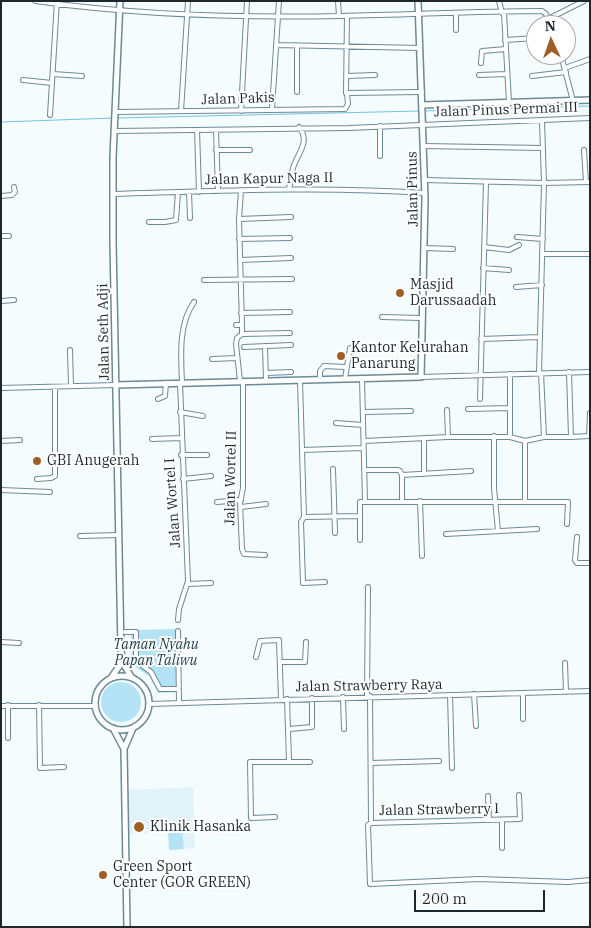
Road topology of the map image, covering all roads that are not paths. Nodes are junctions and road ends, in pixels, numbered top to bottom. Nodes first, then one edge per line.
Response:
1 (35, 1) edge
2 (120, 1) edge
3 (188, 1) edge
4 (247, 1) edge
5 (279, 1) edge
6 (338, 1) edge
7 (418, 1) edge
8 (499, 1) edge
9 (573, 1) edge
10 (584, 1) edge
11 (57, 3) edge
12 (576, 6) junction
13 (120, 10) junction
14 (503, 12) junction
15 (187, 14) junction
16 (419, 14) junction
17 (456, 14) junction
18 (246, 15) junction
19 (278, 15) junction
20 (545, 15) edge
21 (557, 15) edge
22 (340, 16) junction
23 (347, 16) junction
24 (456, 30) dead end
25 (526, 39) edge
26 (506, 40) junction
27 (276, 45) junction
28 (297, 46) junction
29 (347, 48) junction
30 (420, 48) junction
31 (506, 49) junction
32 (590, 59) edge
33 (481, 63) dead end
34 (563, 65) edge
35 (565, 70) junction
36 (53, 74) junction
37 (507, 74) junction
38 (375, 75) dead end
39 (479, 75) dead end
40 (82, 76) dead end
41 (346, 76) junction
42 (532, 76) dead end
43 (23, 80) dead end
44 (52, 83) junction
45 (297, 92) dead end
46 (422, 92) junction
47 (347, 93) junction
48 (590, 100) edge
49 (573, 101) junction
50 (509, 102) junction
51 (422, 106) junction
52 (272, 109) junction
53 (181, 111) junction
54 (241, 111) junction
55 (116, 112) junction
56 (50, 115) dead end
57 (590, 118) edge
58 (542, 121) junction
59 (423, 124) junction
60 (380, 126) junction
61 (299, 128) junction
62 (197, 130) junction
63 (216, 130) junction
64 (116, 131) junction
65 (423, 146) junction
66 (543, 148) junction
67 (216, 150) junction
68 (250, 150) dead end
69 (584, 150) dead end
70 (380, 156) dead end
71 (425, 180) junction
72 (486, 182) junction
73 (588, 182) edge
74 (544, 184) junction
75 (14, 187) dead end
76 (289, 188) junction
77 (241, 190) junction
78 (218, 191) junction
79 (178, 192) junction
80 (190, 192) junction
81 (199, 192) junction
82 (425, 193) junction
83 (114, 194) junction
84 (1, 196) edge
85 (291, 217) dead end
86 (190, 218) dead end
87 (239, 219) junction
88 (149, 222) dead end
89 (1, 236) edge
90 (9, 236) dead end
91 (518, 237) dead end
92 (290, 238) dead end
93 (240, 239) junction
94 (543, 239) junction
95 (518, 245) dead end
96 (484, 247) junction
97 (425, 248) junction
98 (453, 249) dead end
99 (542, 254) junction
100 (590, 254) edge
101 (291, 258) dead end
102 (240, 260) junction
103 (483, 268) junction
104 (509, 270) dead end
105 (292, 279) dead end
106 (204, 280) dead end
107 (241, 280) junction
108 (542, 285) junction
109 (516, 287) dead end
110 (14, 300) dead end
111 (1, 301) edge
112 (194, 302) dead end
113 (290, 312) dead end
114 (241, 313) junction
115 (382, 317) dead end
116 (421, 318) junction
117 (236, 325) dead end
118 (242, 325) junction
119 (290, 332) dead end
120 (242, 334) junction
121 (540, 337) junction
122 (481, 340) junction
123 (292, 345) dead end
124 (265, 346) junction
125 (244, 347) dead end
126 (350, 348) dead end
127 (70, 350) dead end
128 (237, 358) junction
129 (212, 359) dead end
130 (345, 367) junction
131 (291, 372) dead end
132 (569, 372) junction
133 (590, 372) edge
134 (266, 373) junction
135 (540, 373) junction
136 (510, 374) junction
137 (479, 375) junction
138 (421, 377) junction
139 (362, 378) junction
140 (345, 379) junction
141 (300, 380) junction
142 (320, 380) junction
143 (241, 381) junction
144 (266, 381) junction
145 (166, 383) junction
146 (181, 383) junction
147 (116, 385) junction
148 (70, 386) junction
149 (54, 387) junction
150 (1, 388) edge
151 (158, 399) dead end
152 (480, 399) dead end
153 (509, 408) junction
154 (468, 409) dead end
155 (447, 410) dead end
156 (411, 411) dead end
157 (180, 412) junction
158 (363, 412) junction
159 (590, 413) edge
160 (203, 416) dead end
161 (336, 423) dead end
162 (363, 425) junction
163 (494, 436) junction
164 (589, 436) edge
165 (448, 437) junction
166 (510, 437) junction
167 (544, 437) junction
168 (571, 437) junction
169 (181, 438) junction
170 (152, 439) dead end
171 (20, 440) dead end
172 (424, 440) junction
173 (1, 441) edge
174 (364, 441) junction
175 (525, 441) junction
176 (363, 448) junction
177 (302, 450) junction
178 (207, 455) dead end
179 (181, 456) junction
180 (333, 469) dead end
181 (364, 470) junction
182 (472, 471) dead end
183 (424, 474) junction
184 (402, 475) junction
185 (211, 476) dead end
186 (37, 479) dead end
187 (183, 479) junction
188 (1, 490) edge
189 (50, 492) dead end
190 (241, 500) junction
191 (402, 501) junction
192 (420, 501) junction
193 (217, 502) dead end
194 (365, 502) junction
195 (495, 502) junction
196 (525, 502) junction
197 (266, 504) dead end
198 (241, 507) junction
199 (334, 516) junction
200 (360, 516) junction
201 (304, 517) junction
202 (567, 524) dead end
203 (537, 530) dead end
204 (498, 531) junction
205 (335, 533) dead end
206 (446, 534) dead end
207 (119, 535) junction
208 (80, 536) dead end
209 (577, 537) dead end
210 (360, 540) dead end
211 (265, 554) dead end
212 (422, 556) dead end
213 (590, 563) edge
214 (325, 582) dead end
215 (211, 583) dead end
216 (188, 584) junction
217 (368, 587) dead end
218 (178, 620) dead end
219 (178, 631) dead end
220 (125, 632) dead end
221 (1, 642) edge
222 (306, 642) dead end
223 (19, 643) dead end
224 (256, 657) dead end
225 (122, 662) junction
226 (281, 662) junction
227 (565, 663) dead end
228 (132, 678) junction
229 (110, 679) junction
230 (179, 689) junction
231 (590, 691) edge
232 (566, 692) junction
233 (474, 694) junction
234 (523, 694) junction
235 (450, 695) junction
236 (368, 696) junction
237 (343, 697) junction
238 (312, 698) junction
239 (281, 699) junction
240 (287, 699) junction
241 (179, 703) junction
242 (149, 704) junction
243 (8, 705) junction
244 (39, 705) junction
245 (1, 706) edge
246 (96, 706) junction
247 (523, 720) dead end
248 (476, 726) dead end
249 (113, 728) junction
250 (133, 728) junction
251 (289, 729) junction
252 (344, 730) dead end
253 (8, 738) dead end
254 (124, 749) junction
255 (289, 761) junction
256 (439, 761) dead end
257 (310, 762) dead end
258 (370, 763) junction
259 (64, 767) dead end
260 (452, 768) dead end
261 (519, 795) dead end
262 (488, 796) dead end
263 (275, 817) dead end
264 (489, 820) junction
265 (502, 820) junction
266 (371, 823) junction
267 (502, 848) dead end
268 (590, 880) edge
269 (127, 927) edge

1 - 11 street
2 - 13 street, Jalan Seth Adji
3 - 15 street
4 - 18 street
5 - 19 street
6 - 22 street
7 - 16 street, Jalan Pinus
8 - 14 street
9 - 12 street
10 - 12 street
11 - 13 street
11 - 36 street
12 - 21 street
13 - 15 street
13 - 55 street, Jalan Seth Adji
14 - 17 street
14 - 20 street
14 - 26 street
15 - 18 street
15 - 53 street
16 - 17 street
16 - 23 street
16 - 30 street, Jalan Pinus
17 - 24 street
18 - 19 street
18 - 54 street
19 - 22 street
19 - 27 street
22 - 23 street
23 - 29 street
25 - 26 street
26 - 31 street
27 - 28 street
27 - 52 street
28 - 29 street
28 - 45 street
29 - 30 street
29 - 41 street
30 - 46 street, Jalan Pinus
31 - 33 street
31 - 37 street
32 - 35 street
34 - 35 street
35 - 42 street
35 - 49 street
36 - 40 street
36 - 44 street
37 - 39 street
37 - 50 street
38 - 41 street
41 - 47 street
43 - 44 street
44 - 56 street
46 - 47 street
46 - 51 street, Jalan Pinus
47 - 52 street, Jalan Pakis
48 - 49 street
49 - 50 street
50 - 51 street
51 - 59 street, Jalan Pinus
52 - 54 street, Jalan Pakis
53 - 54 street, Jalan Pakis
53 - 55 street, Jalan Pakis
55 - 64 street, Jalan Seth Adji
57 - 58 street, Jalan Pinus Permai III
58 - 59 street, Jalan Pinus Permai III
58 - 66 street
59 - 60 street, Jalan Pinus Permai III
59 - 65 street, Jalan Pinus
60 - 61 street, Jalan Pinus Permai III
60 - 70 street
61 - 63 street, Jalan Pinus Permai III
61 - 76 street
62 - 63 street, Jalan Pinus Permai III
62 - 64 street, Jalan Pinus Permai III
62 - 81 street
63 - 67 street
64 - 83 street, Jalan Seth Adji
65 - 66 street
65 - 71 street, Jalan Pinus
66 - 74 street
67 - 68 street
67 - 78 street
69 - 73 street
71 - 72 street
71 - 82 street, Jalan Pinus
72 - 74 street
72 - 96 street
73 - 74 street
74 - 94 street
75 - 84 street
76 - 77 street, Jalan Kapur Naga II
76 - 82 street, Jalan Kapur Naga II
77 - 78 street, Jalan Kapur Naga II
77 - 87 street
78 - 81 street, Jalan Kapur Naga II
79 - 80 street, Jalan Kapur Naga II
79 - 83 street, Jalan Kapur Naga II
79 - 88 street
80 - 81 street, Jalan Kapur Naga II
80 - 86 street
82 - 97 street, Jalan Pinus
83 - 147 street, Jalan Seth Adji
85 - 87 street
87 - 93 street
89 - 90 street
91 - 94 street
92 - 93 street
93 - 102 street
94 - 99 street
95 - 96 street
96 - 103 street
97 - 98 street
97 - 116 street, Jalan Pinus
99 - 100 street
99 - 108 street
101 - 102 street
102 - 107 street
103 - 104 street
103 - 122 street
105 - 107 street
106 - 107 street
107 - 114 street
108 - 109 street
108 - 121 street
110 - 111 street
112 - 146 street, Jalan Wortel I
113 - 114 street
114 - 118 street
115 - 116 street
116 - 138 street, Jalan Pinus
117 - 118 street
118 - 120 street
119 - 120 street
120 - 128 street, Jalan Wortel II
121 - 122 street
121 - 135 street
122 - 137 street
123 - 124 street
124 - 125 street
124 - 134 street
126 - 130 street
127 - 148 street
128 - 129 street
128 - 143 street, Jalan Wortel II
130 - 140 street
130 - 142 street
131 - 134 street
132 - 133 street
132 - 135 street
132 - 168 street
134 - 144 street
135 - 136 street
135 - 167 street
136 - 137 street
136 - 153 street
137 - 138 street
137 - 152 street
138 - 139 street
139 - 140 street
139 - 158 street
140 - 142 street
141 - 142 street
141 - 144 street
141 - 177 street
143 - 144 street
143 - 146 street
143 - 190 street, Jalan Wortel II
145 - 146 street
145 - 147 street
145 - 151 street
146 - 157 street, Jalan Wortel I
147 - 148 street
147 - 207 street, Jalan Seth Adji
148 - 149 street
149 - 150 street
149 - 186 street
153 - 154 street
153 - 166 street
155 - 165 street
156 - 158 street
157 - 160 street
157 - 169 street, Jalan Wortel I
158 - 162 street
159 - 164 street
161 - 162 street
162 - 174 street
163 - 165 street
163 - 166 street
163 - 195 street
164 - 168 street
165 - 172 street
166 - 175 street
167 - 168 street
167 - 175 street
169 - 170 street
169 - 179 street, Jalan Wortel I
171 - 173 street
172 - 174 street
172 - 183 street
174 - 176 street
175 - 196 street
176 - 177 street
176 - 181 street
177 - 201 street
178 - 179 street
179 - 187 street, Jalan Wortel I
180 - 199 street
181 - 184 street
181 - 194 street
182 - 183 street
183 - 184 street
184 - 191 street
185 - 187 street
187 - 216 street, Jalan Wortel I
188 - 189 street
190 - 193 street
190 - 198 street, Jalan Wortel II
191 - 192 street
191 - 194 street
192 - 195 street
192 - 212 street
194 - 200 street
195 - 196 street
195 - 204 street
196 - 202 street
197 - 198 street
198 - 211 street, Jalan Wortel II
199 - 200 street
199 - 201 street
199 - 205 street
200 - 210 street
201 - 214 street
203 - 204 street
204 - 206 street
207 - 208 street
207 - 225 street, Jalan Seth Adji
209 - 213 street
215 - 216 street
216 - 218 street, Jalan Wortel I
217 - 236 street, Jalan Strawberry I
219 - 230 street
220 - 230 street
221 - 223 street
222 - 226 street
224 - 226 street
225 - 228 street
225 - 229 street
226 - 239 street
227 - 232 street
228 - 229 street
228 - 242 street
229 - 246 street
230 - 241 street
231 - 232 street, Jalan Strawberry Raya
232 - 234 street, Jalan Strawberry Raya
233 - 234 street, Jalan Strawberry Raya
233 - 235 street, Jalan Strawberry Raya
233 - 248 street
234 - 247 street
235 - 236 street, Jalan Strawberry Raya
235 - 260 street
236 - 237 street, Jalan Strawberry Raya
236 - 258 street, Jalan Strawberry I
237 - 238 street, Jalan Strawberry Raya
237 - 252 street
238 - 240 street, Jalan Strawberry Raya
238 - 251 street
239 - 240 street, Jalan Strawberry Raya
239 - 241 street, Jalan Strawberry Raya
240 - 251 street
241 - 242 street, Jalan Strawberry Raya
242 - 250 street
243 - 244 street
243 - 245 street
243 - 253 street
244 - 246 street
244 - 259 street
246 - 249 street
249 - 250 street
249 - 254 street
250 - 254 street
251 - 255 street
254 - 269 street
255 - 257 street
255 - 263 street
256 - 258 street
258 - 266 street, Jalan Strawberry I
261 - 265 street, Jalan Strawberry I
262 - 264 street
264 - 265 street, Jalan Strawberry I
264 - 266 street, Jalan Strawberry I
265 - 267 street
266 - 268 street

